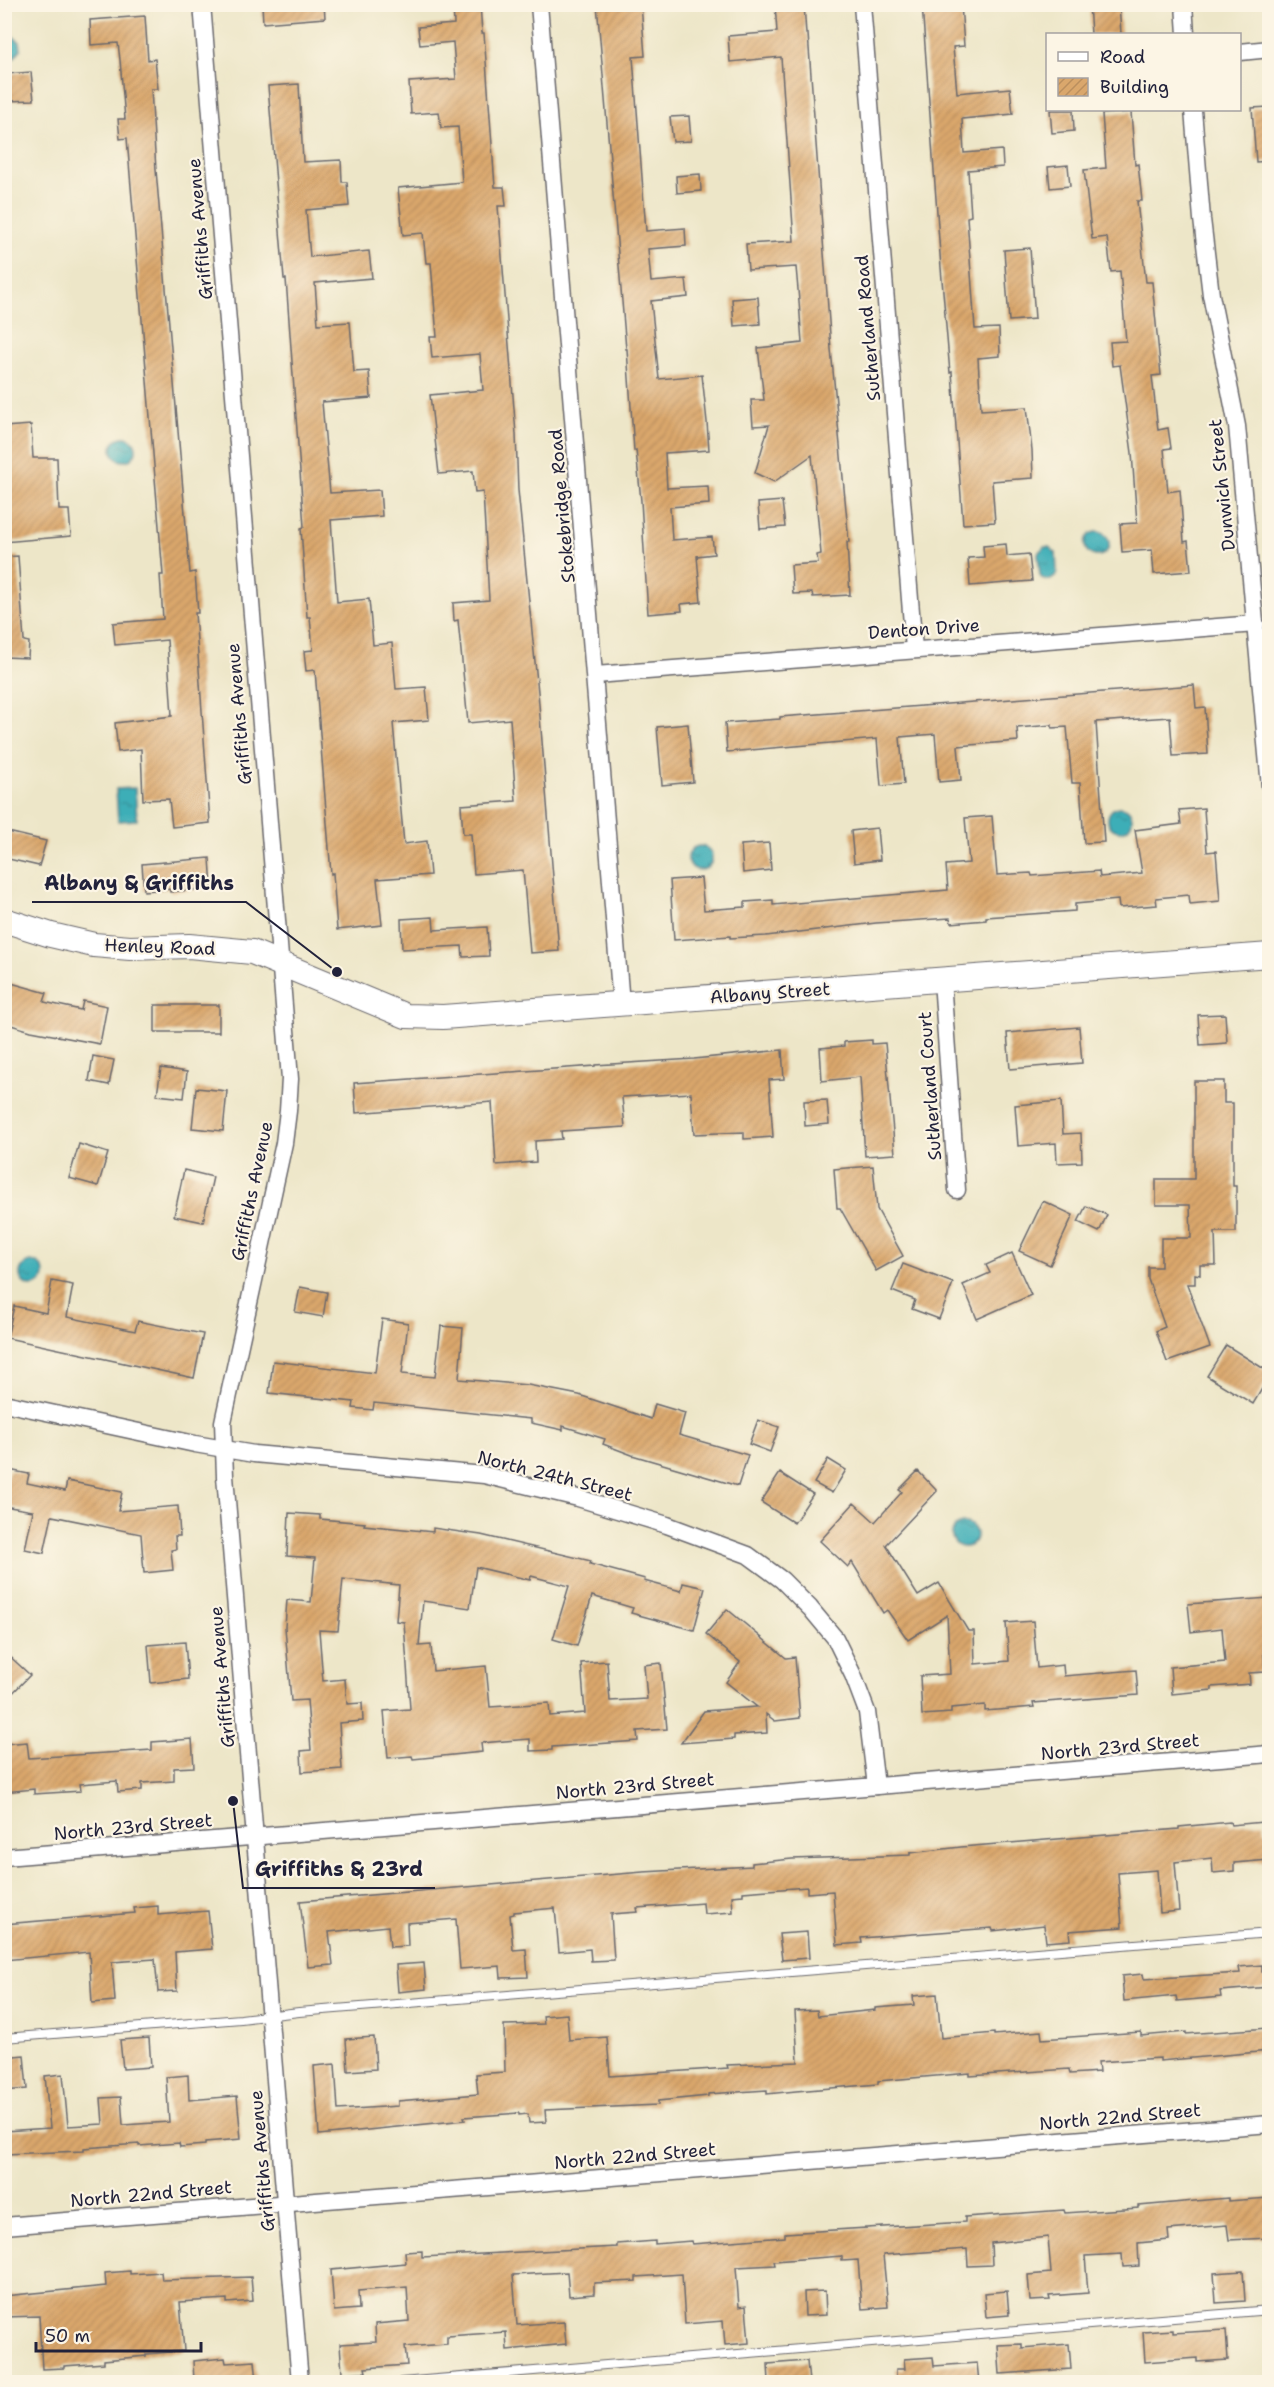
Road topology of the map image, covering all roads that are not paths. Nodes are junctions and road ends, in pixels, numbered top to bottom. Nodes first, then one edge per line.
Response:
1 (202, 4) edge
2 (539, 4) edge
3 (862, 4) edge
4 (1184, 4) edge
5 (1186, 33) edge
6 (1269, 49) edge
7 (1241, 52) edge
8 (1192, 111) edge
9 (1256, 624) junction
10 (914, 649) junction
11 (595, 675) junction
12 (1269, 787) edge
13 (4, 920) edge
14 (1269, 955) edge
15 (281, 964) junction
16 (942, 980) junction
17 (621, 1004) junction
18 (957, 1190) dead end
19 (4, 1403) edge
20 (224, 1449) junction
21 (1269, 1754) edge
22 (876, 1786) junction
23 (254, 1836) junction
24 (4, 1857) edge
25 (1269, 1933) edge
26 (270, 2016) junction
27 (4, 2038) edge
28 (1269, 2124) edge
29 (285, 2203) junction
30 (4, 2226) edge
31 (1269, 2310) edge
32 (300, 2382) edge
33 (400, 2382) edge

1 - 15 street, Griffiths Avenue
2 - 11 street, Stokebridge Road
3 - 10 street, Sutherland Road
4 - 5 street
6 - 7 street
8 - 9 street, Dunwich Street
9 - 10 street, Denton Drive
9 - 12 street, Dunwich Street
10 - 11 street, Denton Drive
11 - 17 street, Stokebridge Road
13 - 15 street, Henley Road
14 - 16 street, Albany Street
15 - 17 street, Albany Street
15 - 20 street, Griffiths Avenue
16 - 17 street, Albany Street
16 - 18 street, Sutherland Court
19 - 20 street, North 24th Street
20 - 22 street, North 24th Street
20 - 23 street, Griffiths Avenue
21 - 22 street, North 23rd Street
22 - 23 street, North 23rd Street
23 - 24 street, North 23rd Street
23 - 26 street, Griffiths Avenue
25 - 26 lane
26 - 27 lane
26 - 29 street, Griffiths Avenue
28 - 29 street, North 22nd Street
29 - 30 street, North 22nd Street
29 - 32 street, Griffiths Avenue
31 - 33 lane

